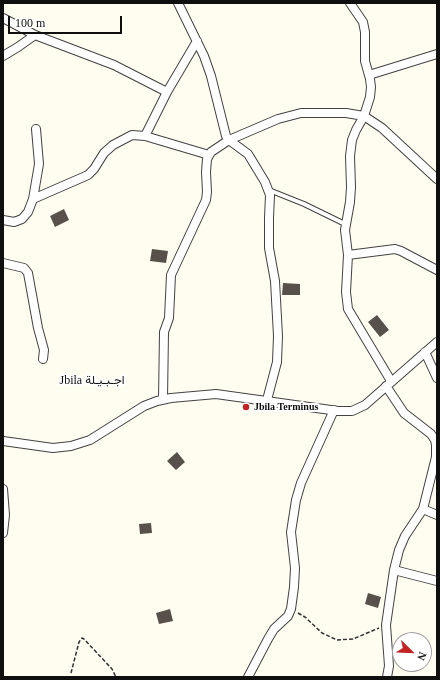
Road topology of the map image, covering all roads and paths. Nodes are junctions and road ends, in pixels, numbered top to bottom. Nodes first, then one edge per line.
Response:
1 (178, 3) edge
2 (350, 3) edge
3 (3, 18) edge
4 (35, 35) junction
5 (197, 41) junction
6 (437, 54) edge
7 (3, 56) edge
8 (369, 75) junction
9 (167, 92) junction
10 (364, 116) junction
11 (36, 129) dead end
12 (145, 136) junction
13 (229, 140) junction
14 (209, 155) junction
15 (437, 179) edge
16 (268, 189) junction
17 (33, 199) junction
18 (3, 220) edge
19 (345, 224) junction
20 (348, 255) junction
21 (3, 263) edge
22 (437, 270) edge
23 (437, 342) edge
24 (425, 352) junction
25 (43, 359) dead end
26 (437, 378) edge
27 (388, 384) junction
28 (163, 399) junction
29 (267, 400) junction
30 (334, 410) junction
31 (436, 439) edge
32 (3, 441) edge
33 (3, 488) edge
34 (423, 509) junction
35 (437, 515) edge
36 (3, 533) edge
37 (394, 570) junction
38 (437, 581) edge
39 (291, 609) junction
40 (386, 625) junction
41 (71, 673) dead end
42 (116, 677) edge
43 (248, 677) edge
44 (387, 677) edge

1 - 5 street
2 - 8 street
3 - 4 street
4 - 7 street
4 - 9 street
5 - 9 street
5 - 13 street
6 - 8 street
8 - 10 street
9 - 12 street
10 - 13 street
10 - 15 street
10 - 19 street
11 - 17 street
12 - 14 street
12 - 17 street
13 - 14 street
13 - 16 street
14 - 28 street
16 - 19 lane
16 - 29 street
17 - 18 street
19 - 20 street
20 - 22 street
20 - 27 street
21 - 25 street
23 - 24 street
24 - 26 street
24 - 27 street
27 - 30 street
27 - 31 street
28 - 29 street
28 - 32 street
29 - 30 street
30 - 39 street
31 - 34 street
33 - 36 street
34 - 35 street
34 - 37 street
37 - 38 street
37 - 40 street
39 - 40 path
39 - 43 street
40 - 44 street
41 - 42 path

